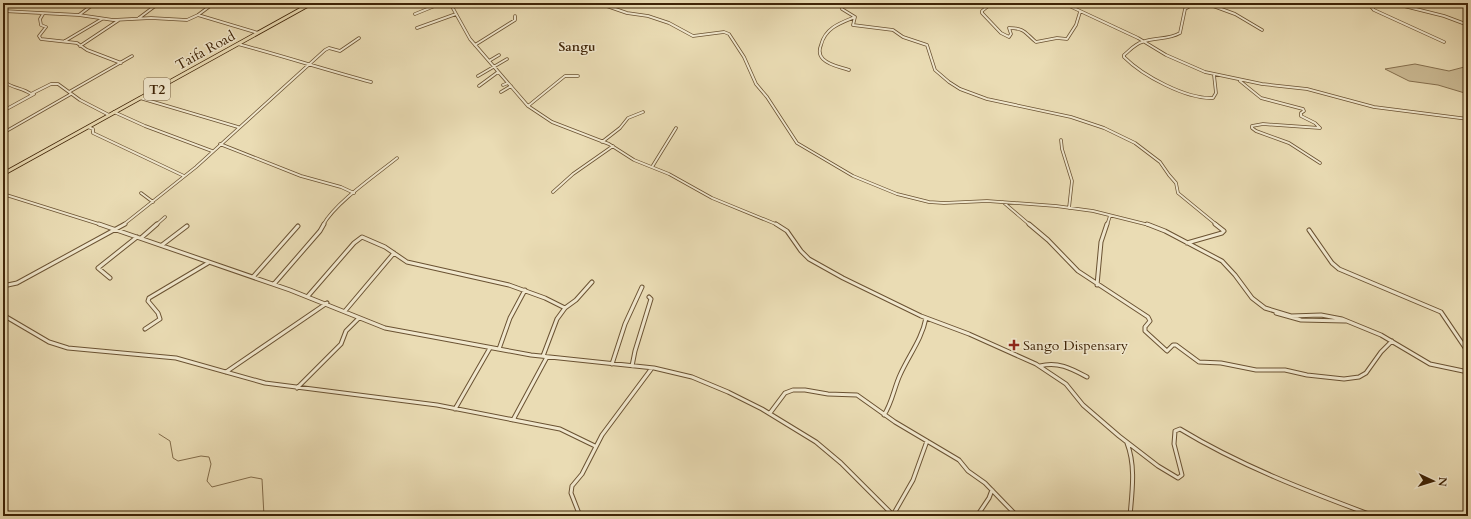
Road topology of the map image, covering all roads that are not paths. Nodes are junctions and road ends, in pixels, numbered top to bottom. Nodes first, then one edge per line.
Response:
1 (95, 3) edge
2 (158, 3) edge
3 (214, 3) edge
4 (312, 3) edge
5 (442, 3) edge
6 (450, 3) edge
7 (598, 3) edge
8 (840, 3) edge
9 (992, 3) edge
10 (1063, 3) edge
11 (1195, 3) edge
12 (1205, 3) edge
13 (1368, 3) edge
14 (1392, 3) edge
15 (3, 11) edge
16 (1080, 12) junction
17 (43, 14) junction
18 (415, 14) dead end
19 (456, 14) junction
20 (79, 15) junction
21 (198, 15) junction
22 (515, 16) dead end
23 (855, 17) junction
24 (102, 18) junction
25 (139, 19) junction
26 (120, 20) junction
27 (1468, 25) edge
28 (417, 28) dead end
29 (1262, 30) dead end
30 (258, 33) junction
31 (359, 38) dead end
32 (1144, 41) junction
33 (65, 42) junction
34 (1444, 42) dead end
35 (237, 44) junction
36 (474, 45) junction
37 (80, 46) junction
38 (499, 55) dead end
39 (132, 56) dead end
40 (507, 59) dead end
41 (489, 61) junction
42 (121, 63) junction
43 (310, 64) junction
44 (494, 67) junction
45 (849, 70) dead end
46 (498, 72) junction
47 (1214, 75) junction
48 (478, 76) dead end
49 (578, 76) dead end
50 (1240, 80) junction
51 (3, 81) edge
52 (371, 82) dead end
53 (508, 83) junction
54 (503, 85) dead end
55 (479, 86) dead end
56 (511, 86) junction
57 (501, 92) dead end
58 (70, 93) junction
59 (34, 94) junction
60 (140, 98) junction
61 (528, 106) junction
62 (3, 112) edge
63 (114, 112) junction
64 (643, 112) dead end
65 (109, 115) junction
66 (1468, 119) edge
67 (88, 127) junction
68 (238, 127) junction
69 (676, 128) dead end
70 (3, 133) edge
71 (1061, 140) dead end
72 (602, 142) junction
73 (220, 144) junction
74 (613, 146) junction
75 (212, 151) junction
76 (397, 158) dead end
77 (1320, 163) dead end
78 (652, 167) junction
79 (3, 174) edge
80 (184, 176) junction
81 (553, 192) dead end
82 (141, 193) dead end
83 (354, 193) junction
84 (3, 194) edge
85 (153, 202) junction
86 (1003, 202) junction
87 (1069, 208) junction
88 (1110, 216) junction
89 (166, 217) dead end
90 (187, 226) dead end
91 (298, 226) dead end
92 (115, 229) junction
93 (1309, 230) dead end
94 (137, 237) junction
95 (140, 238) junction
96 (1187, 244) junction
97 (162, 245) junction
98 (394, 253) junction
99 (209, 262) junction
100 (253, 277) junction
101 (110, 278) dead end
102 (592, 282) dead end
103 (274, 284) junction
104 (1097, 285) junction
105 (3, 286) edge
106 (642, 287) dead end
107 (525, 290) junction
108 (308, 296) junction
109 (649, 297) dead end
110 (327, 303) junction
111 (565, 308) junction
112 (345, 311) junction
113 (1276, 313) dead end
114 (3, 315) edge
115 (359, 318) junction
116 (926, 318) junction
117 (1347, 321) junction
118 (144, 329) dead end
119 (1392, 341) junction
120 (490, 348) junction
121 (499, 349) junction
122 (1468, 352) edge
123 (545, 357) junction
124 (612, 364) junction
125 (633, 366) junction
126 (1040, 366) junction
127 (653, 368) junction
128 (226, 372) junction
129 (1468, 372) edge
130 (1087, 377) dead end
131 (297, 388) junction
132 (455, 409) junction
133 (770, 413) junction
134 (884, 415) junction
135 (513, 420) junction
136 (927, 441) junction
137 (1127, 442) junction
138 (596, 446) junction
139 (992, 490) junction
140 (893, 515) edge
141 (580, 516) edge
142 (977, 516) edge
143 (1017, 516) edge
144 (1130, 516) edge
145 (1374, 516) edge

1 - 20 street
2 - 25 street
3 - 21 street
4 - 30 highway, Taifa Road / T2
5 - 18 street
6 - 19 street
7 - 86 street
8 - 23 street
9 - 16 street
10 - 16 street
11 - 32 street
12 - 29 street
13 - 34 street
14 - 27 street
15 - 17 street
16 - 32 street
17 - 20 street
17 - 33 street
19 - 28 street
19 - 36 street
20 - 24 street
21 - 25 street
21 - 30 street
22 - 36 street
23 - 45 street
23 - 96 street
24 - 26 street
24 - 33 street
25 - 26 street
26 - 37 street
30 - 35 highway, Taifa Road / T2
31 - 43 street
32 - 47 street
32 - 47 street
33 - 37 street
35 - 43 street
35 - 60 highway, Taifa Road / T2
36 - 41 street
37 - 42 street
38 - 41 street
39 - 42 street
40 - 44 street
41 - 44 street
42 - 58 street
43 - 52 street
43 - 68 street
44 - 46 street
44 - 48 street
46 - 53 street
46 - 55 street
47 - 50 street
49 - 61 street
50 - 66 street
50 - 77 street
51 - 59 street
53 - 54 street
53 - 56 street
56 - 57 street
56 - 61 street
58 - 59 street
58 - 65 street
58 - 70 street
59 - 62 street
60 - 63 highway, Taifa Road / T2
60 - 68 street
61 - 72 street
63 - 65 highway, Taifa Road / T2
63 - 75 street
64 - 72 street
65 - 67 highway, Taifa Road / T2
67 - 79 highway, Taifa Road / T2
67 - 80 street
68 - 73 street
69 - 78 street
71 - 87 street
72 - 74 street
73 - 75 street
73 - 83 street
74 - 78 street
74 - 81 street
75 - 80 street
76 - 83 street
78 - 116 street
80 - 85 street
82 - 85 street
83 - 103 street
84 - 92 street
85 - 92 street
86 - 87 street
86 - 104 street
87 - 88 street
88 - 96 street
88 - 104 street
89 - 95 street
90 - 97 street
91 - 100 street
92 - 94 street
92 - 105 street
93 - 122 street
94 - 95 street
94 - 101 street
95 - 97 street
96 - 117 street
97 - 99 street
98 - 107 street
98 - 108 street
98 - 112 street
99 - 100 street
99 - 118 street
100 - 103 street
102 - 111 street
103 - 108 street
104 - 119 street
106 - 124 street
107 - 111 street
107 - 121 street
108 - 110 street
109 - 125 street
110 - 112 street
110 - 128 street
111 - 123 street
112 - 115 street
113 - 117 street
114 - 128 street
115 - 120 street
115 - 131 street
116 - 126 street
116 - 134 street
117 - 119 street
119 - 129 street
120 - 121 street
120 - 132 street
121 - 123 street
123 - 124 street
123 - 135 street
124 - 125 street
125 - 127 street
126 - 130 street
126 - 137 street
127 - 133 street
127 - 138 street
128 - 131 street
131 - 132 street
132 - 135 street
133 - 134 street
133 - 140 street
134 - 136 street
135 - 138 street
136 - 139 street
136 - 140 street
137 - 144 street
137 - 145 street
138 - 141 street
139 - 142 street
139 - 143 street

